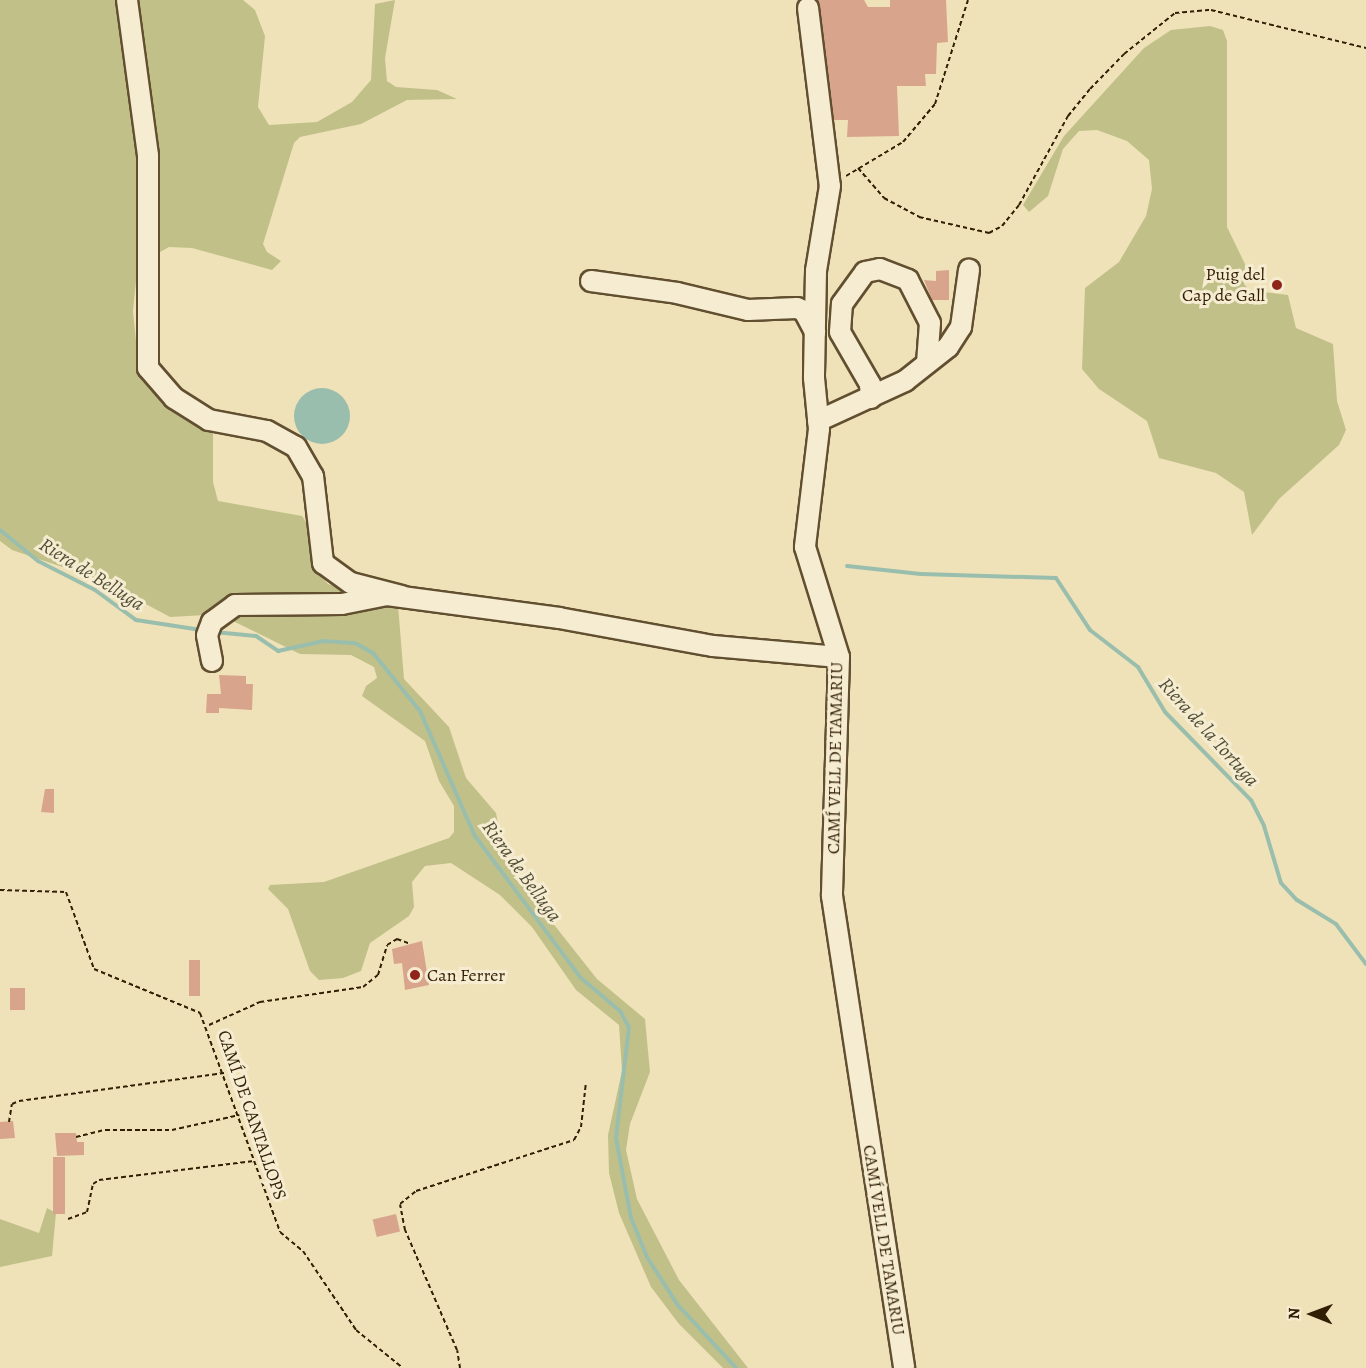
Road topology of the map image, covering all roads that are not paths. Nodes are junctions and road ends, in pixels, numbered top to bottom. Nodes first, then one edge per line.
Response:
1 (127, 0) edge
2 (808, 8) dead end
3 (969, 270) dead end
4 (591, 281) dead end
5 (815, 332) junction
6 (927, 363) junction
7 (871, 398) junction
8 (818, 421) junction
9 (402, 596) junction
10 (839, 657) junction
11 (212, 661) dead end
12 (904, 1368) edge

1 - 9 street
2 - 5 street, CAMÍ VELL DE TAMARIU
3 - 6 street
4 - 5 street
5 - 8 street, CAMÍ VELL DE TAMARIU
6 - 7 street
6 - 7 street
7 - 8 street
8 - 10 street, CAMÍ VELL DE TAMARIU
9 - 10 street
9 - 11 street
10 - 12 street, CAMÍ VELL DE TAMARIU

